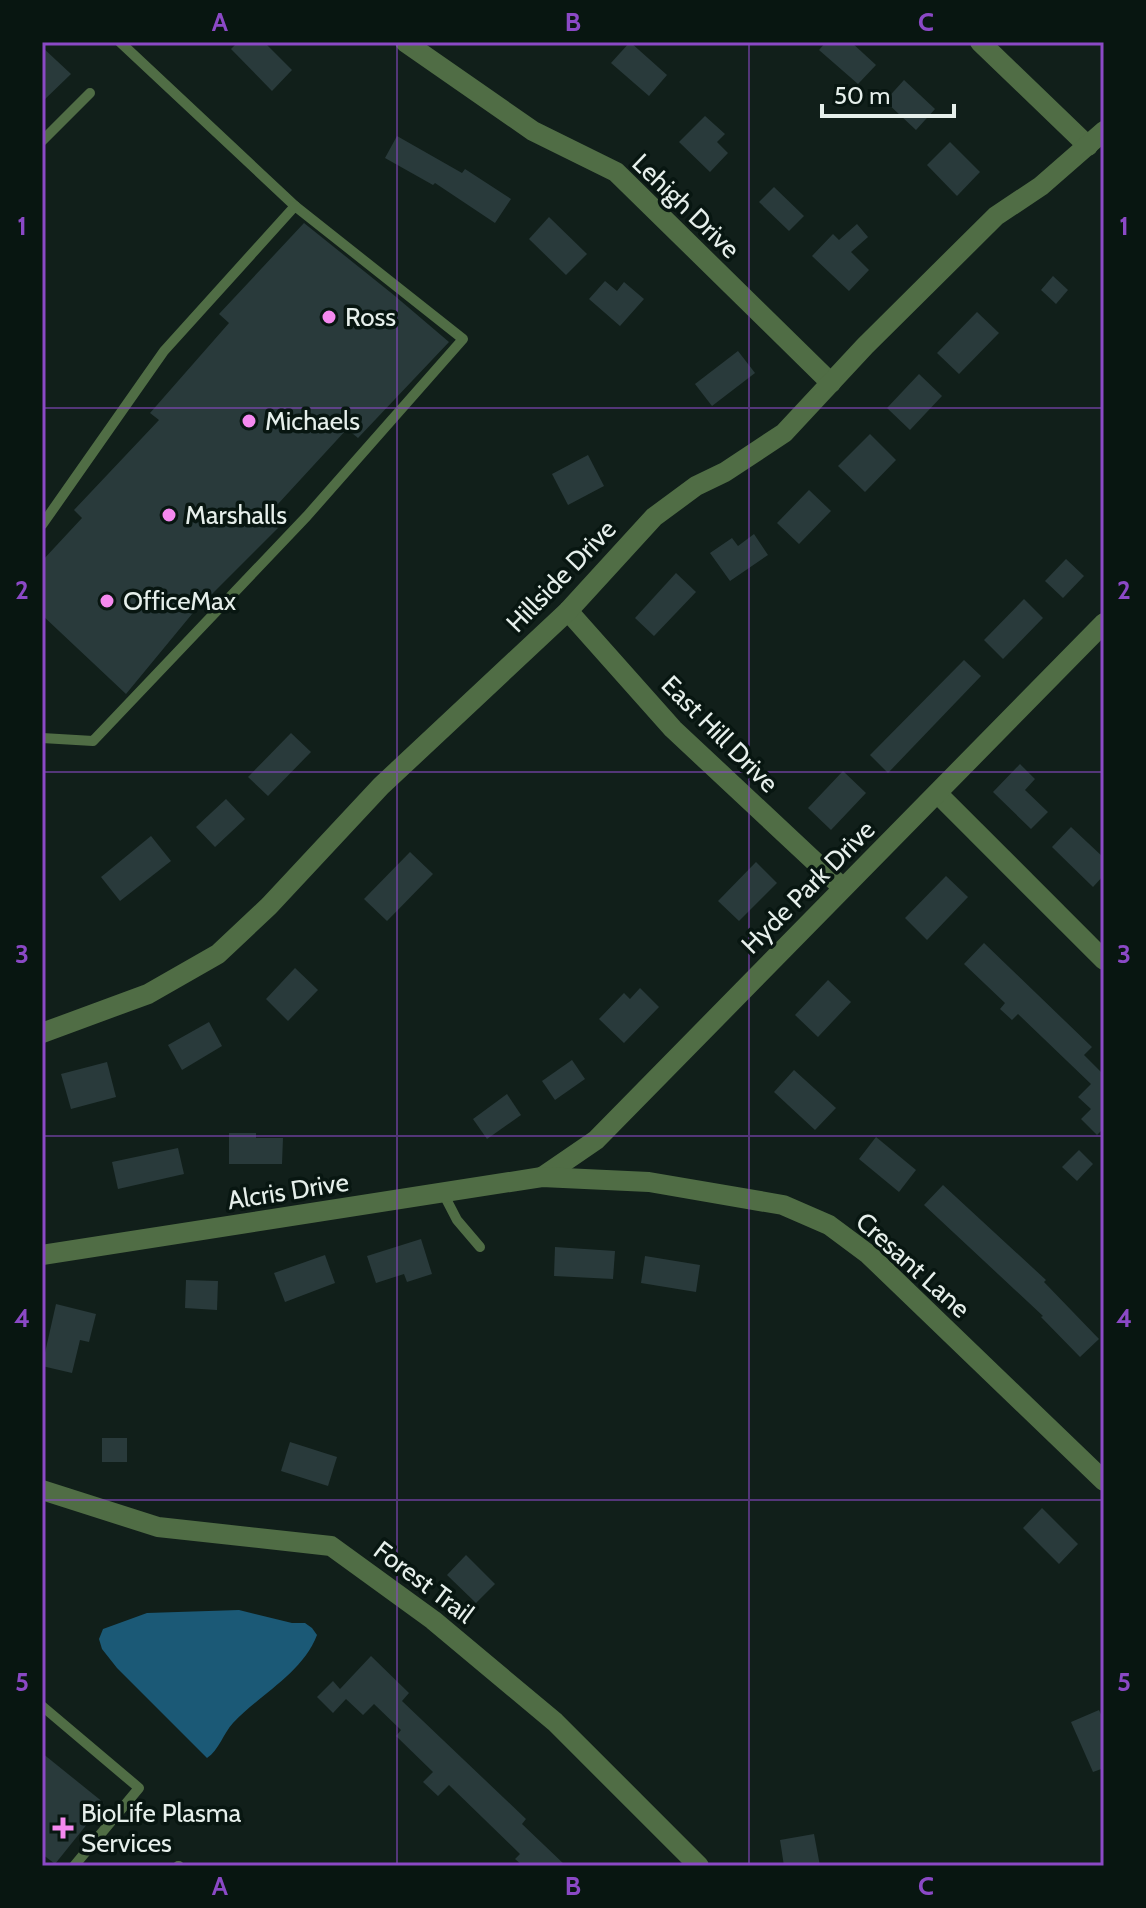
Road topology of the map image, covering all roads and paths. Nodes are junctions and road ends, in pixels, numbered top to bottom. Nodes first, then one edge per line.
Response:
1 (120, 42) edge
2 (405, 42) edge
3 (980, 42) edge
4 (90, 93) dead end
5 (1104, 131) edge
6 (42, 141) edge
7 (1088, 146) junction
8 (295, 206) junction
9 (831, 383) junction
10 (42, 525) edge
11 (568, 611) junction
12 (1104, 623) edge
13 (42, 738) edge
14 (938, 794) junction
15 (843, 888) junction
16 (1104, 960) edge
17 (42, 1033) edge
18 (542, 1177) junction
19 (443, 1193) junction
20 (480, 1247) dead end
21 (42, 1255) edge
22 (1104, 1481) edge
23 (42, 1490) edge
24 (42, 1706) edge
25 (74, 1866) edge
26 (699, 1866) edge

1 - 8 lane
2 - 9 street, Lehigh Drive
3 - 7 street
4 - 6 lane
5 - 7 street, Hillside Drive
7 - 9 street, Hillside Drive
8 - 10 lane
8 - 13 lane
9 - 11 street, Hillside Drive
11 - 15 street, East Hill Drive
11 - 17 street, Hillside Drive
12 - 14 street, Hyde Park Drive
14 - 15 street, Hyde Park Drive
14 - 16 street
15 - 18 street, Hyde Park Drive
18 - 19 street, Alcris Drive
18 - 22 street, Cresant Lane
19 - 20 lane
19 - 21 street, Alcris Drive
23 - 26 street, Forest Trail
24 - 25 lane

